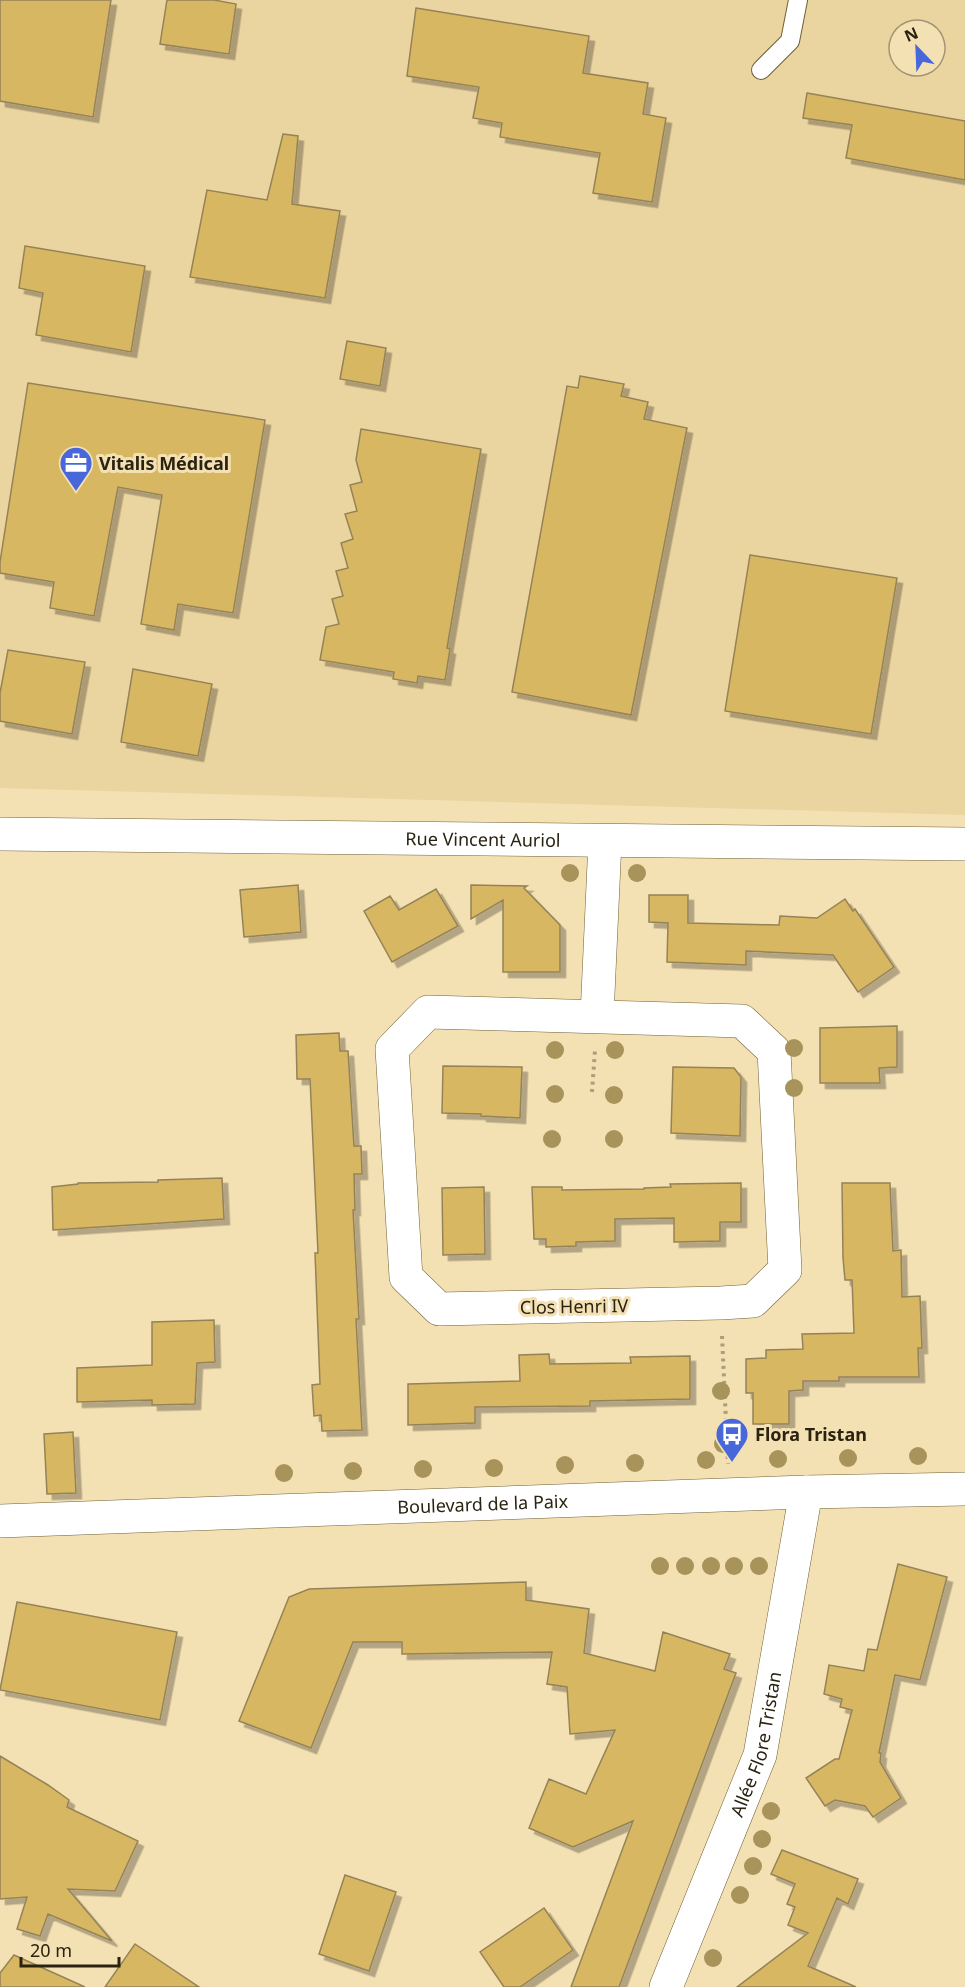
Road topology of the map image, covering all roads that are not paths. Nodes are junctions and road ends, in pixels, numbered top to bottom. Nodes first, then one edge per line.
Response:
1 (798, 0) edge
2 (761, 70) dead end
3 (0, 834) edge
4 (605, 841) junction
5 (965, 844) edge
6 (597, 1016) junction
7 (965, 1489) edge
8 (806, 1492) junction
9 (0, 1521) edge
10 (666, 1987) edge

1 - 2 lane
3 - 4 street, Rue Vincent Auriol
4 - 5 street, Rue Vincent Auriol
4 - 6 street
6 - 6 street, Clos Henri IV
7 - 8 street, Boulevard de la Paix
8 - 9 street, Boulevard de la Paix
8 - 10 street, Allée Flore Tristan

